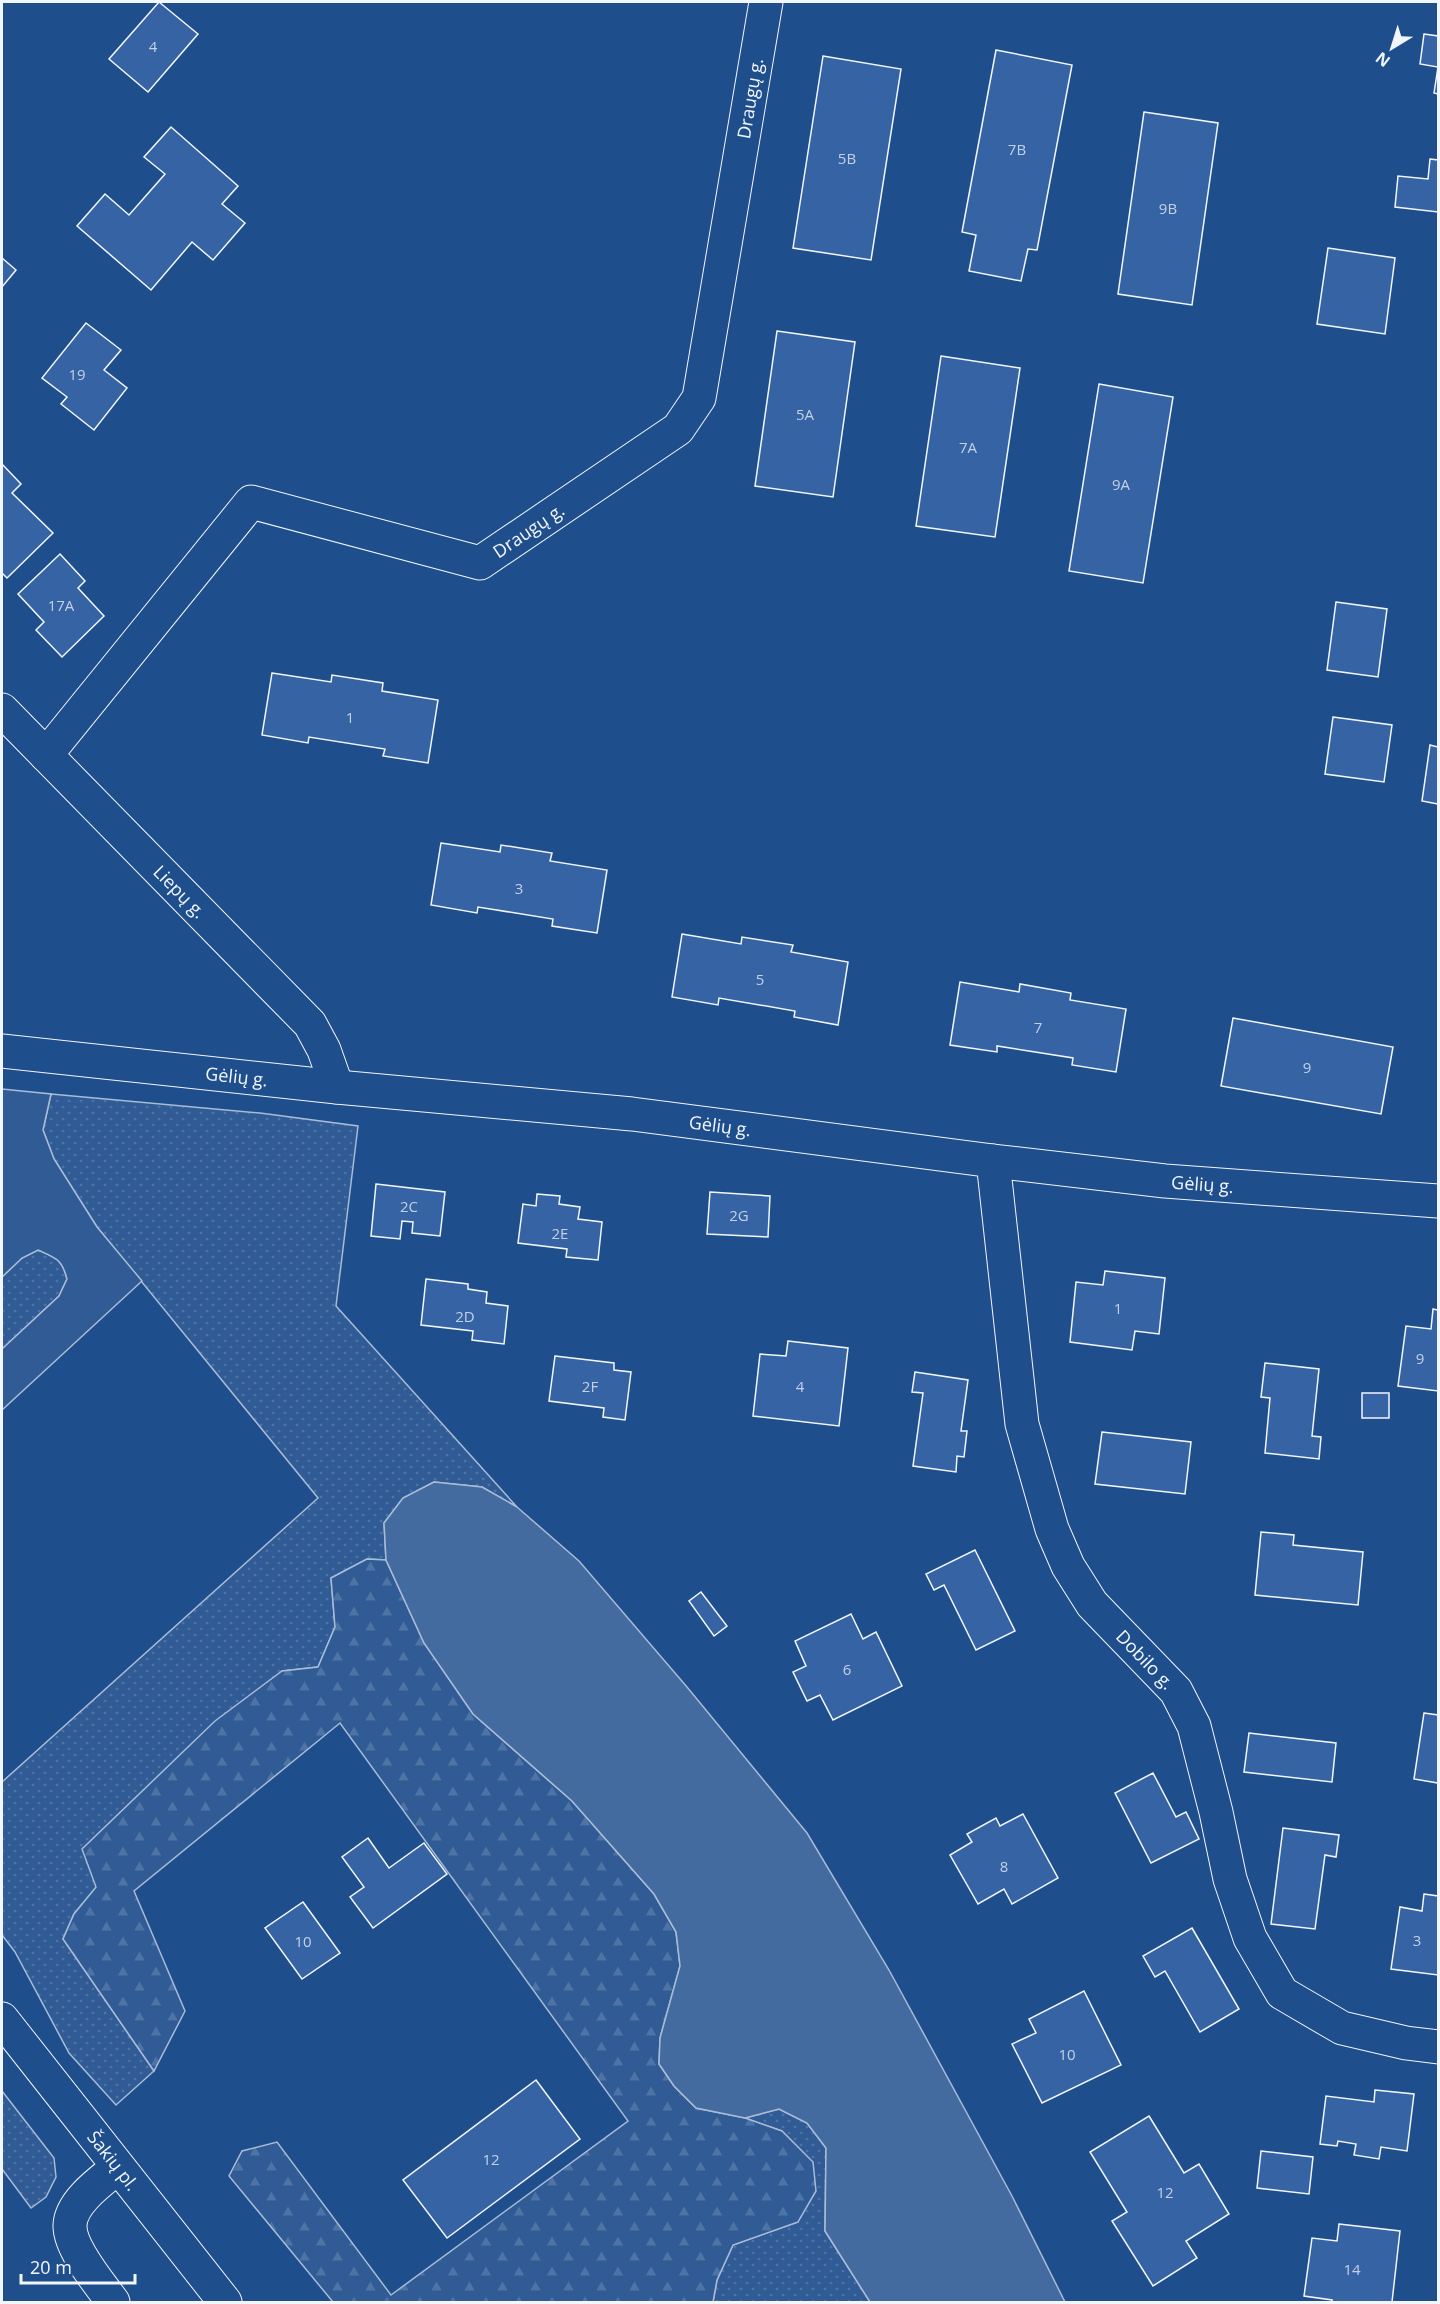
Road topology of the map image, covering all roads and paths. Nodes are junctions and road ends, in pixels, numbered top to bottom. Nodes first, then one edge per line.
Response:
1 (766, 2) edge
2 (2, 710) edge
3 (46, 755) junction
4 (2, 1051) edge
5 (337, 1087) junction
6 (993, 1161) junction
7 (1438, 1201) edge
8 (2, 2019) edge
9 (1438, 2047) edge
10 (117, 2168) junction
11 (113, 2302) edge
12 (225, 2302) edge

1 - 3 street, Draugų g.
2 - 3 street, Liepų g.
3 - 5 street, Liepų g.
4 - 5 street, Gėlių g.
5 - 6 street, Gėlių g.
6 - 7 street, Gėlių g.
6 - 9 street, Dobilo g.
8 - 10 street, Šakių pl.
10 - 11 street
10 - 12 street, Šakių pl.

